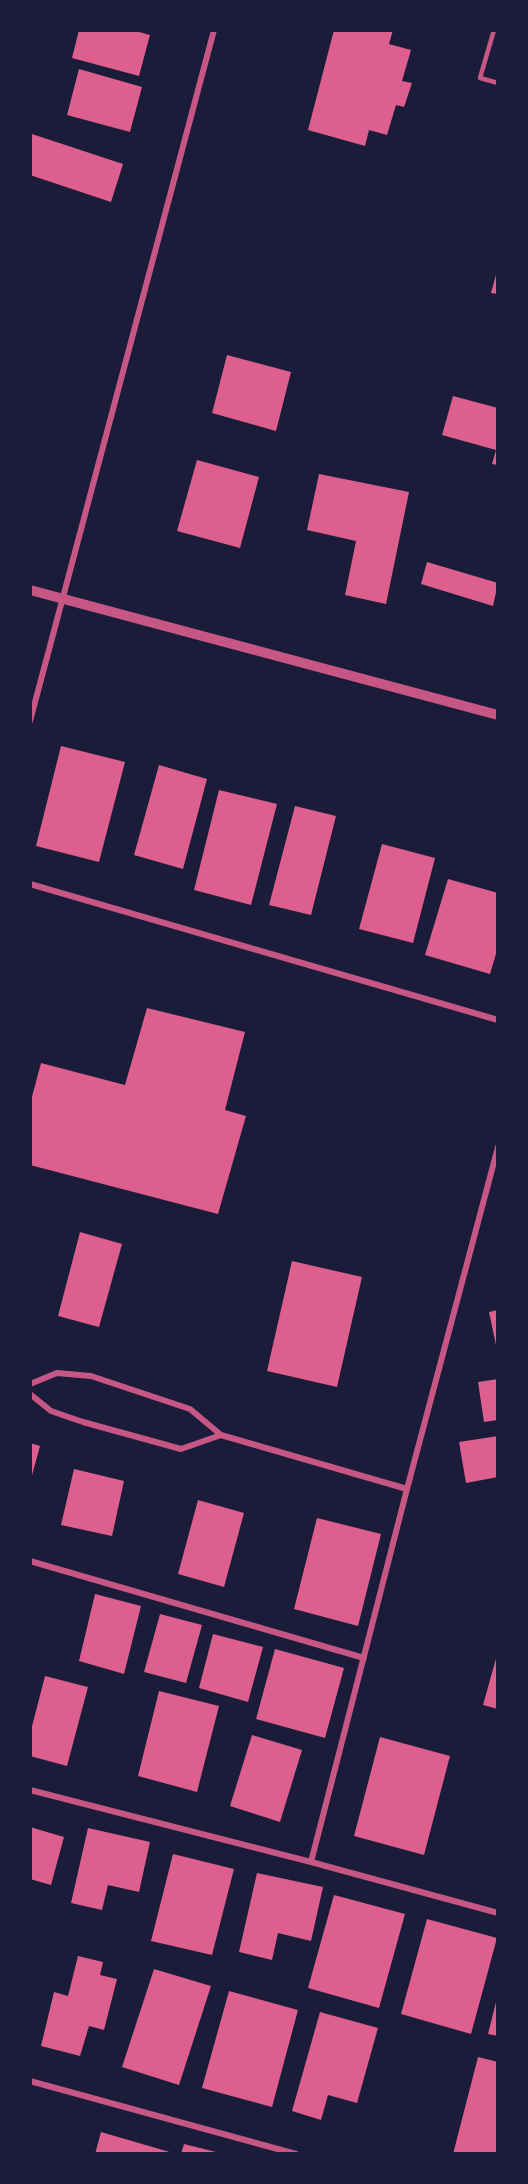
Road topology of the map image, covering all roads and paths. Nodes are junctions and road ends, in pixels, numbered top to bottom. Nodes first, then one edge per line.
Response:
1 (214, 30) edge
2 (494, 30) edge
3 (498, 83) edge
4 (30, 590) edge
5 (63, 598) junction
6 (498, 715) edge
7 (30, 721) edge
8 (30, 884) edge
9 (498, 1020) edge
10 (498, 1147) edge
11 (30, 1384) edge
12 (30, 1394) edge
13 (221, 1435) junction
14 (407, 1489) junction
15 (30, 1561) edge
16 (364, 1658) junction
17 (30, 1790) edge
18 (311, 1862) junction
19 (498, 1912) edge
20 (30, 2081) edge
21 (297, 2154) edge

1 - 5 street
2 - 3 lane
4 - 5 street
5 - 6 street
5 - 7 street
8 - 9 street
10 - 14 street
11 - 13 street
12 - 13 street
13 - 14 street
14 - 16 street
15 - 16 street
16 - 18 street
17 - 18 street
18 - 19 street
20 - 21 street

